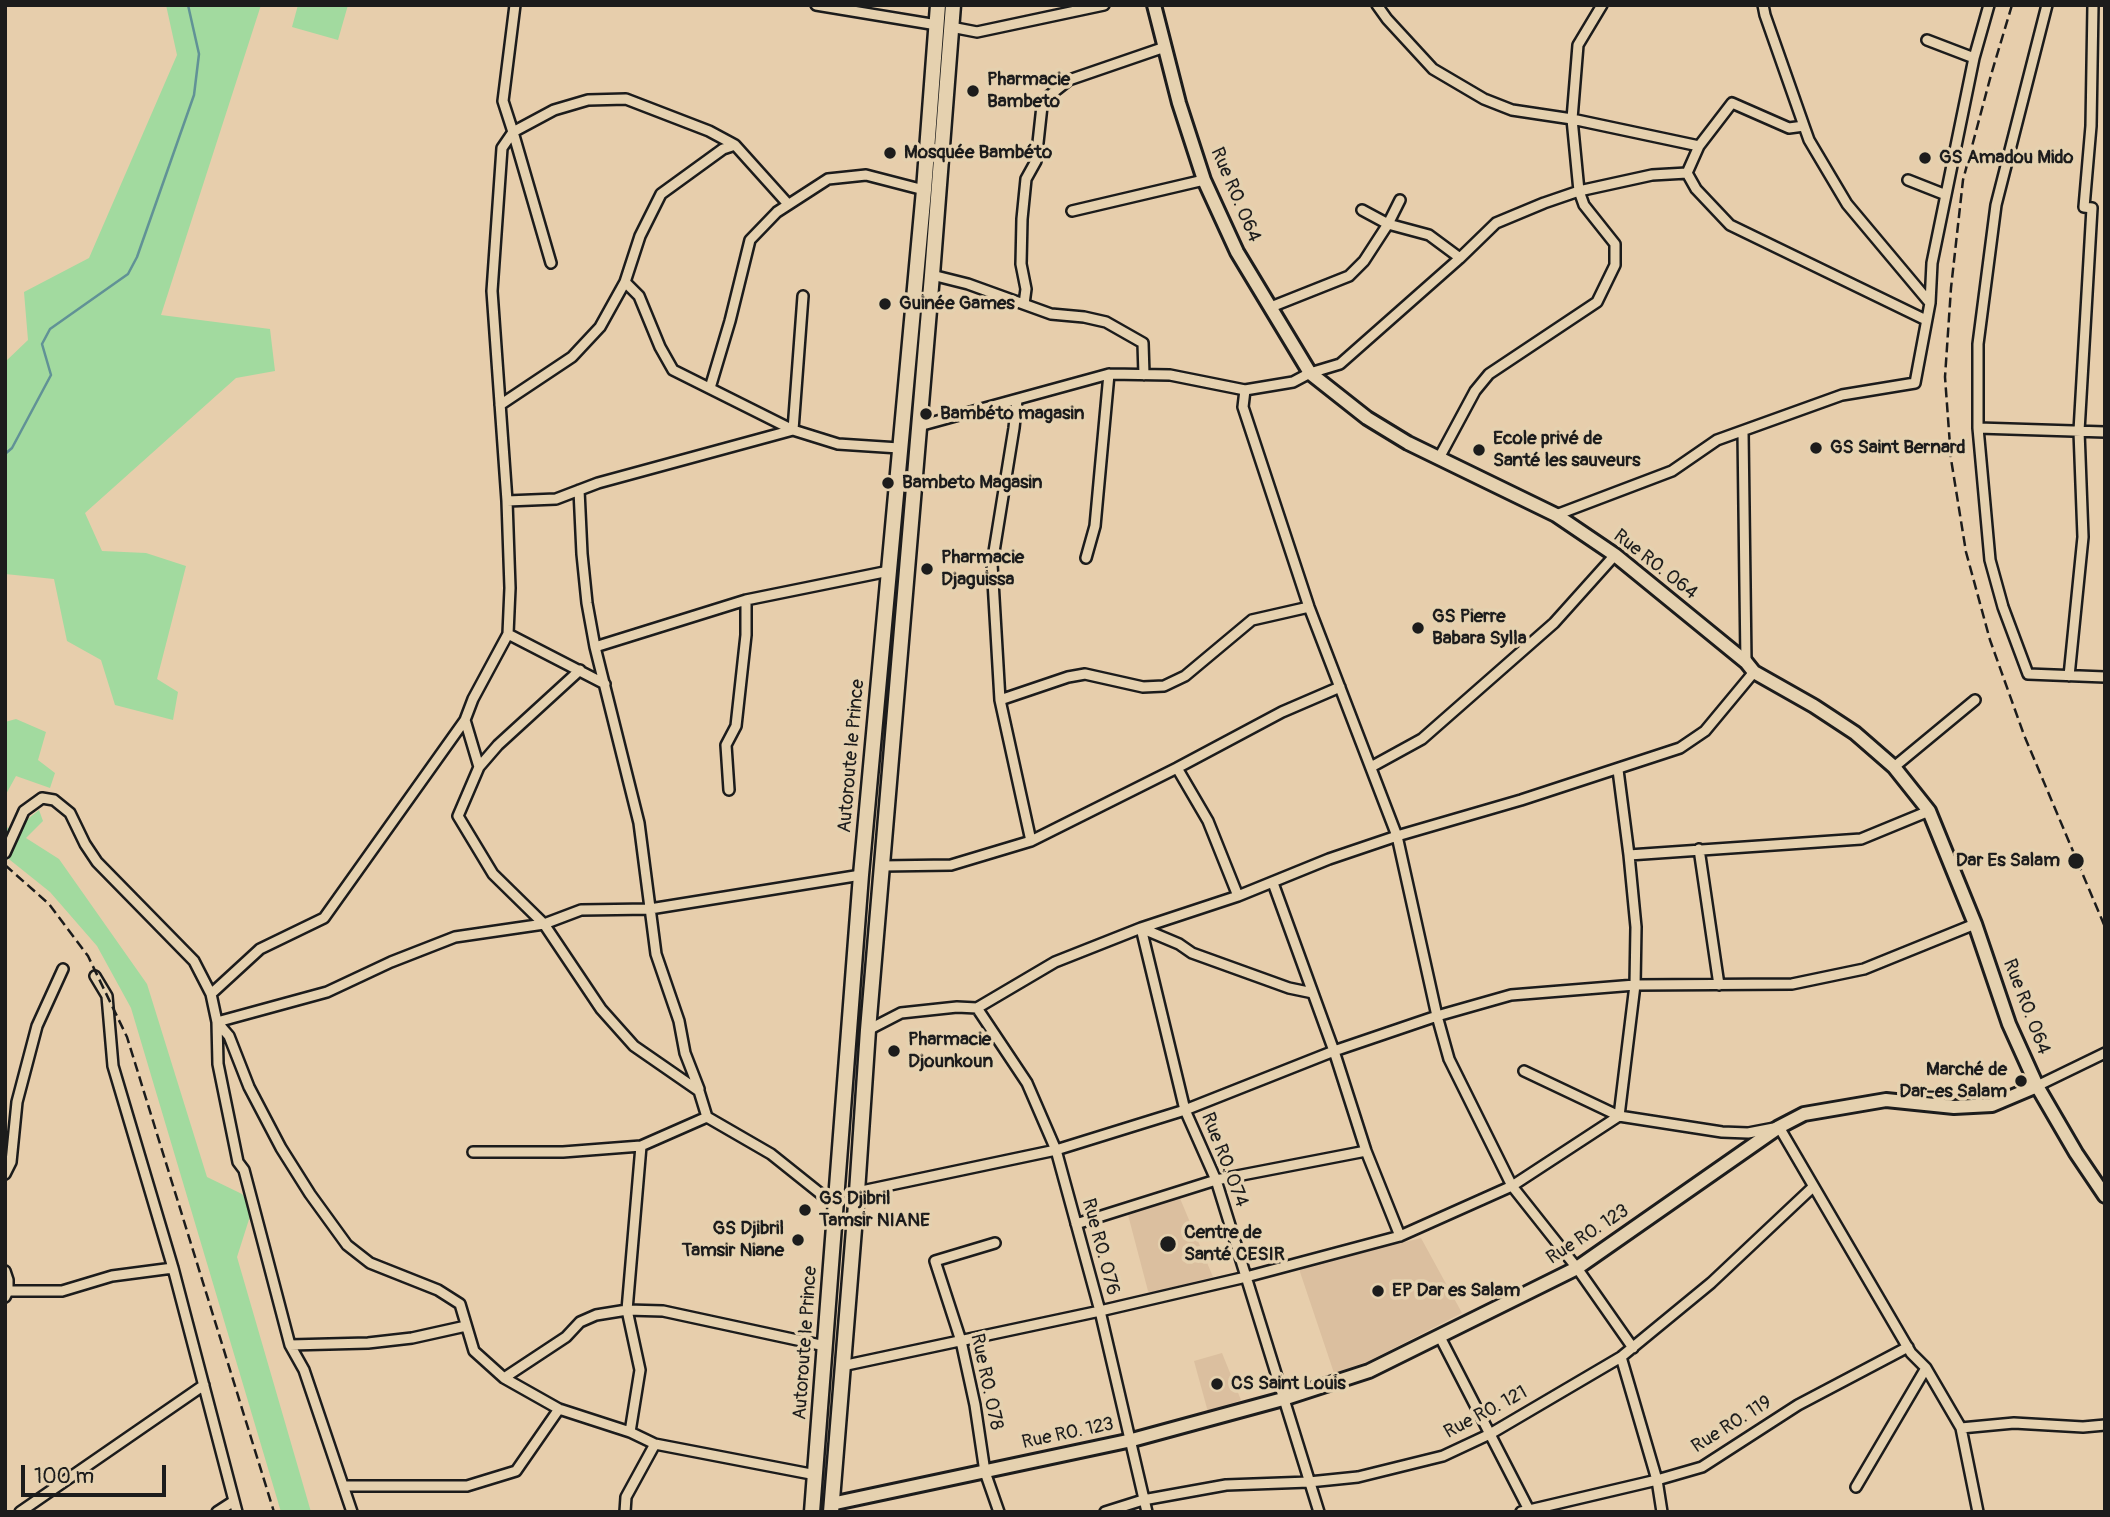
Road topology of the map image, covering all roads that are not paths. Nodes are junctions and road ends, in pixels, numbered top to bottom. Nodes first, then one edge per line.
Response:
1 (515, 5) edge
2 (816, 5) edge
3 (937, 5) edge
4 (954, 5) edge
5 (1104, 5) edge
6 (1154, 5) edge
7 (1377, 5) edge
8 (1602, 5) edge
9 (1763, 5) edge
10 (1989, 5) edge
11 (2047, 5) edge
12 (2093, 5) edge
13 (944, 26) junction
14 (1927, 40) dead end
15 (1165, 47) junction
16 (1974, 58) junction
17 (1572, 119) junction
18 (1804, 126) junction
19 (513, 132) junction
20 (735, 145) junction
21 (1699, 146) junction
22 (1687, 173) junction
23 (1204, 180) junction
24 (1908, 180) dead end
25 (924, 190) junction
26 (1579, 191) junction
27 (1946, 195) junction
28 (1400, 200) dead end
29 (789, 204) junction
30 (2092, 208) junction
31 (2105, 208) edge
32 (1362, 210) dead end
33 (1072, 211) dead end
34 (1388, 224) junction
35 (1460, 258) junction
36 (551, 263) dead end
37 (932, 275) junction
38 (625, 282) junction
39 (803, 296) dead end
40 (1930, 303) junction
41 (1024, 304) junction
42 (1271, 307) junction
43 (1926, 320) junction
44 (1310, 373) junction
45 (1109, 374) junction
46 (1144, 375) junction
47 (710, 388) junction
48 (1245, 390) junction
49 (1017, 400) junction
50 (500, 405) junction
51 (919, 426) junction
52 (1978, 428) junction
53 (793, 430) junction
54 (1743, 431) junction
55 (2079, 431) junction
56 (2105, 432) edge
57 (899, 448) junction
58 (1438, 458) junction
59 (579, 490) junction
60 (507, 501) junction
61 (1556, 515) junction
62 (1615, 555) junction
63 (1086, 558) dead end
64 (889, 571) junction
65 (746, 600) junction
66 (1309, 607) junction
67 (508, 634) junction
68 (596, 647) junction
69 (1750, 667) junction
70 (580, 670) junction
71 (2069, 676) junction
72 (2105, 677) edge
73 (605, 684) junction
74 (1340, 687) junction
75 (1000, 700) junction
76 (1975, 701) dead end
77 (465, 720) junction
78 (1371, 766) junction
79 (478, 767) junction
80 (1894, 767) junction
81 (1177, 768) junction
82 (1618, 770) junction
83 (729, 790) dead end
84 (1929, 811) junction
85 (1396, 836) junction
86 (1031, 841) junction
87 (1699, 849) junction
88 (5, 853) edge
89 (1629, 855) junction
90 (882, 866) junction
91 (861, 876) junction
92 (1273, 883) junction
93 (1238, 896) junction
94 (650, 909) junction
95 (544, 924) junction
96 (1975, 924) junction
97 (1141, 928) junction
98 (63, 969) dead end
99 (95, 976) dead end
100 (1635, 985) junction
101 (1719, 985) junction
102 (1313, 993) junction
103 (211, 994) junction
104 (977, 1008) junction
105 (1437, 1016) junction
106 (217, 1021) junction
107 (868, 1030) junction
108 (1334, 1051) junction
109 (2105, 1053) edge
110 (1524, 1070) dead end
111 (2036, 1086) junction
112 (699, 1091) junction
113 (1185, 1110) junction
114 (1619, 1116) junction
115 (707, 1117) junction
116 (1779, 1127) junction
117 (641, 1146) junction
118 (1056, 1150) junction
119 (1366, 1151) junction
120 (473, 1152) dead end
121 (5, 1174) edge
122 (1216, 1180) junction
123 (1513, 1186) junction
124 (1813, 1186) junction
125 (857, 1192) junction
126 (2105, 1196) edge
127 (836, 1206) junction
128 (1076, 1224) junction
129 (1400, 1236) junction
130 (995, 1243) dead end
131 (173, 1268) junction
132 (1577, 1268) junction
133 (5, 1271) edge
134 (1247, 1277) junction
135 (7, 1294) edge
136 (627, 1310) junction
137 (1100, 1311) junction
138 (466, 1326) junction
139 (1440, 1337) junction
140 (961, 1341) junction
141 (290, 1345) junction
142 (825, 1346) junction
143 (1908, 1347) junction
144 (1633, 1348) junction
145 (1621, 1357) junction
146 (842, 1366) junction
147 (1926, 1368) junction
148 (504, 1378) junction
149 (204, 1385) junction
150 (1283, 1399) junction
151 (559, 1409) junction
152 (2105, 1425) edge
153 (1961, 1429) junction
154 (630, 1432) junction
155 (1490, 1434) junction
156 (1132, 1440) junction
157 (655, 1444) junction
158 (985, 1472) junction
159 (816, 1475) junction
160 (1657, 1480) junction
161 (1309, 1482) junction
162 (345, 1486) junction
163 (1856, 1487) dead end
164 (1143, 1500) junction
165 (234, 1501) junction
166 (831, 1508) edge
167 (1525, 1511) edge
168 (20, 1512) edge
169 (217, 1512) edge
170 (237, 1512) edge
171 (352, 1512) edge
172 (625, 1512) edge
173 (812, 1512) edge
174 (999, 1512) edge
175 (1105, 1512) edge
176 (1147, 1512) edge
177 (1319, 1512) edge
178 (1662, 1512) edge
179 (1978, 1512) edge

1 - 19 street
2 - 13 street
3 - 13 main road
4 - 13 main road, Autoroute le Prince
5 - 13 street
6 - 15 street, Rue RO. 064
7 - 17 street
8 - 17 street
9 - 18 street
10 - 16 street
11 - 52 street
12 - 30 street
13 - 25 main road, Autoroute le Prince
13 - 37 main road, Autoroute le Prince
14 - 16 street
15 - 23 street, Rue RO. 064
15 - 41 street
16 - 27 street
17 - 21 street
17 - 26 street
18 - 21 street
18 - 40 street
19 - 20 street
19 - 36 street
19 - 50 street
20 - 29 street
20 - 38 street
21 - 22 street
22 - 26 street
22 - 43 street
23 - 33 street
23 - 42 street, Rue RO. 064
24 - 27 street
25 - 29 street
25 - 57 main road, Autoroute le Prince
26 - 35 street
26 - 58 street
27 - 40 street
28 - 34 street
29 - 47 street
30 - 31 street
30 - 55 street
32 - 34 street
34 - 35 street
34 - 42 street
35 - 44 street
37 - 41 street
37 - 51 main road, Autoroute le Prince
38 - 47 street
38 - 50 street
39 - 53 street
40 - 43 street
41 - 46 street
42 - 44 street, Rue RO. 064
43 - 54 street
44 - 48 street
44 - 58 street, Rue RO. 064
45 - 46 street
45 - 49 street
45 - 63 street
46 - 48 street
47 - 53 street
48 - 66 street
49 - 51 street
49 - 75 street
50 - 60 street
51 - 90 main road, Autoroute le Prince
52 - 55 street
52 - 71 street
53 - 57 street
53 - 59 street
54 - 61 street
54 - 69 street
55 - 56 street
55 - 71 street
57 - 64 main road, Autoroute le Prince
58 - 61 street, Rue RO. 064
59 - 60 street
59 - 68 street
60 - 67 street
61 - 62 street, Rue RO. 064
62 - 69 street, Rue RO. 064
62 - 78 street
64 - 65 street
64 - 91 main road, Autoroute le Prince
65 - 68 street
65 - 83 street
66 - 74 street
66 - 75 street
67 - 70 street
67 - 77 street
68 - 73 street
69 - 80 street, Rue RO. 064
69 - 82 street
70 - 73 street
70 - 79 street
71 - 72 street
73 - 94 street
74 - 78 street
74 - 81 street
75 - 86 street
76 - 80 street
77 - 79 street
77 - 103 street
78 - 85 street
79 - 95 street
80 - 84 street, Rue RO. 064
81 - 86 street
81 - 93 street
82 - 85 street
82 - 89 street
84 - 87 street
84 - 96 street, Rue RO. 064
85 - 92 street
85 - 105 street
86 - 90 street
87 - 89 street
87 - 101 street
88 - 103 street
89 - 100 street
90 - 107 main road, Autoroute le Prince
91 - 94 street
91 - 127 main road, Autoroute le Prince
92 - 93 street
92 - 102 street
93 - 97 street
94 - 95 street
94 - 112 street
95 - 106 street
95 - 112 street
96 - 101 street
96 - 111 street, Rue RO. 064
97 - 102 street
97 - 104 street
97 - 113 street, Rue RO. 074
98 - 121 street
99 - 131 street
100 - 101 street
100 - 105 street
100 - 114 street
102 - 108 street
103 - 106 street
104 - 107 street
104 - 118 street, Rue RO. 076
105 - 108 street
105 - 123 street
106 - 138 street
106 - 141 street
107 - 125 main road, Autoroute le Prince
108 - 113 street
108 - 119 street
109 - 111 street, Rue RO. 123
110 - 114 street
111 - 116 street, Rue RO. 123
111 - 126 street, Rue RO. 064
112 - 115 street
113 - 118 street
113 - 122 street, Rue RO. 074
114 - 116 street
114 - 123 street
115 - 117 street
115 - 127 street
116 - 124 street
116 - 132 street, Rue RO. 123
117 - 120 street
117 - 136 street
118 - 125 street
118 - 128 street, Rue RO. 076
119 - 122 street
119 - 129 street
122 - 128 street
122 - 134 street, Rue RO. 074
123 - 129 street
123 - 132 street
124 - 143 street
124 - 144 street, Rue RO. 121
125 - 146 main road, Autoroute le Prince
127 - 142 main road, Autoroute le Prince
128 - 137 street, Rue RO. 076
129 - 134 street
130 - 140 street, Rue RO. 078
131 - 135 street
131 - 149 street
132 - 139 street, Rue RO. 123
132 - 144 street
133 - 135 street
134 - 137 street
134 - 150 street, Rue RO. 074
136 - 142 street
136 - 148 street
136 - 154 street
137 - 140 street
137 - 156 street, Rue RO. 076
138 - 141 street
138 - 148 street
139 - 150 street, Rue RO. 123
139 - 155 street
140 - 146 street
140 - 158 street, Rue RO. 078
141 - 162 street
142 - 159 main road, Autoroute le Prince
143 - 147 street
143 - 160 street, Rue RO. 119
144 - 145 street, Rue RO. 121
145 - 155 street, Rue RO. 121
145 - 160 street
146 - 166 main road, Autoroute le Prince
147 - 153 street
147 - 163 street
148 - 151 street
149 - 165 street
149 - 168 street
150 - 156 street, Rue RO. 123
150 - 161 street, Rue RO. 074
151 - 154 street
151 - 162 street
152 - 153 street
153 - 179 street
154 - 157 street
155 - 161 street, Rue RO. 121
155 - 167 street
156 - 158 street, Rue RO. 123
156 - 164 street, Rue RO. 076
157 - 159 street
157 - 172 street
158 - 166 street, Rue RO. 123
158 - 174 street, Rue RO. 078
159 - 173 main road, Autoroute le Prince
160 - 167 street, Rue RO. 119
160 - 178 street
161 - 164 street, Rue RO. 121
161 - 177 street, Rue RO. 074
162 - 171 street
164 - 175 street, Rue RO. 121
164 - 176 street, Rue RO. 076
165 - 169 street
165 - 170 street

